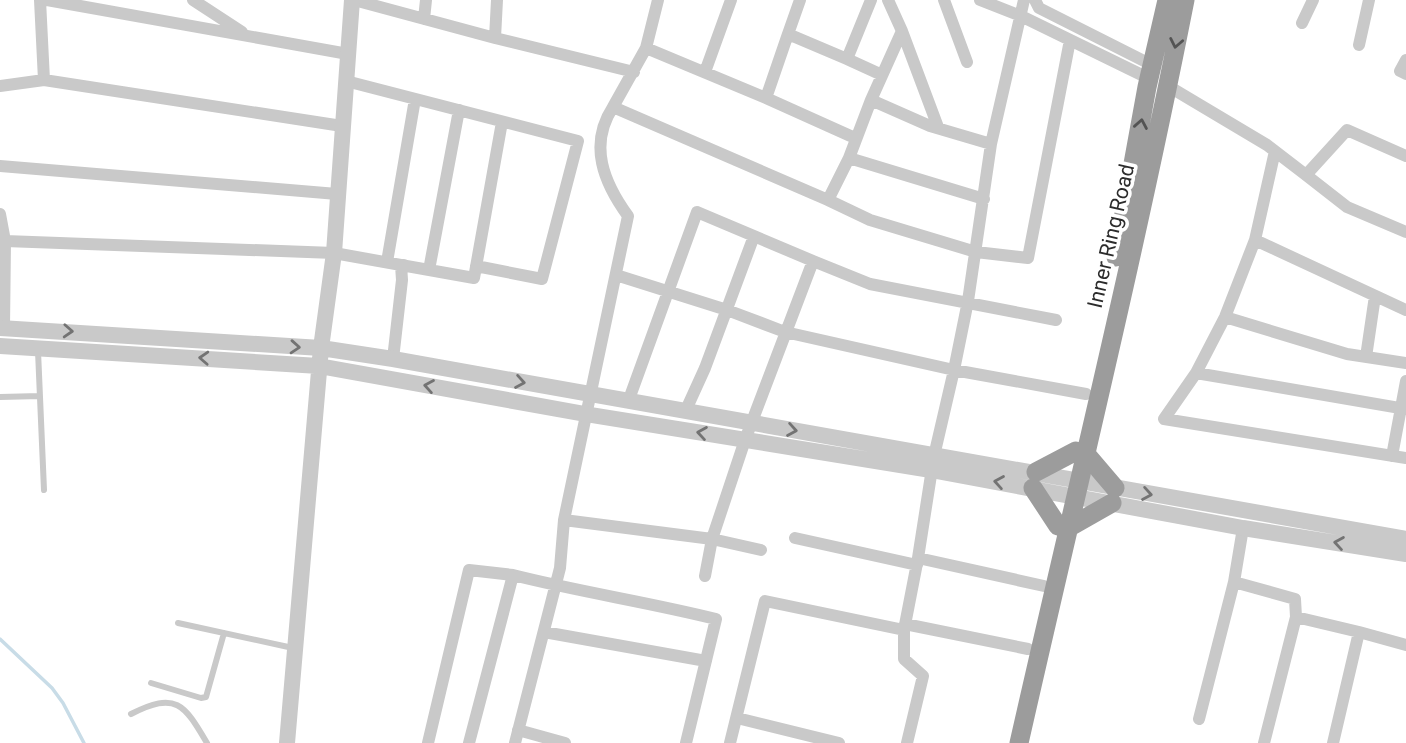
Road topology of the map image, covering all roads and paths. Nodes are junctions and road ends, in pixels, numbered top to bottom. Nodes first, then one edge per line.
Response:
1 (40, 0) edge
2 (47, 0) edge
3 (193, 0) edge
4 (353, 0) edge
5 (426, 0) edge
6 (497, 0) edge
7 (658, 0) edge
8 (731, 0) edge
9 (800, 0) edge
10 (871, 0) edge
11 (888, 0) edge
12 (944, 0) edge
13 (980, 0) edge
14 (1024, 0) edge
15 (1035, 0) edge
16 (1167, 0) edge
17 (1185, 0) edge
18 (1313, 0) edge
19 (1369, 0) edge
20 (1021, 16) junction
21 (425, 19) junction
22 (1302, 23) dead end
23 (902, 32) junction
24 (788, 34) junction
25 (248, 36) junction
26 (495, 38) junction
27 (1070, 40) junction
28 (1359, 45) dead end
29 (646, 48) junction
30 (348, 54) junction
31 (847, 59) junction
32 (1406, 60) edge
33 (967, 62) dead end
34 (634, 72) junction
35 (705, 72) junction
36 (1406, 74) edge
37 (882, 75) junction
38 (1157, 77) junction
39 (44, 80) junction
40 (346, 81) junction
41 (0, 86) edge
42 (766, 98) junction
43 (415, 99) junction
44 (871, 100) junction
45 (613, 107) junction
46 (459, 110) junction
47 (502, 122) junction
48 (342, 126) junction
49 (938, 127) junction
50 (855, 138) junction
51 (991, 144) junction
52 (1275, 151) junction
53 (1406, 156) edge
54 (849, 158) junction
55 (0, 166) edge
56 (1307, 175) junction
57 (337, 194) junction
58 (984, 199) junction
59 (828, 200) junction
60 (0, 214) edge
61 (1406, 232) edge
62 (754, 236) junction
63 (1255, 240) junction
64 (5, 241) junction
65 (976, 252) junction
66 (334, 253) junction
67 (813, 261) junction
68 (387, 262) junction
69 (404, 265) junction
70 (476, 266) junction
71 (429, 270) junction
72 (616, 275) junction
73 (667, 292) junction
74 (1376, 296) junction
75 (968, 301) junction
76 (727, 310) junction
77 (1406, 310) edge
78 (1225, 317) junction
79 (1056, 320) dead end
80 (2, 328) edge
81 (40, 330) junction
82 (785, 332) junction
83 (0, 346) edge
84 (321, 348) junction
85 (38, 349) junction
86 (1366, 357) junction
87 (393, 359) junction
88 (1406, 363) edge
89 (319, 366) junction
90 (954, 370) junction
91 (1196, 373) junction
92 (1406, 381) edge
93 (589, 394) junction
94 (1086, 394) junction
95 (40, 396) junction
96 (0, 397) edge
97 (628, 402) junction
98 (1403, 409) edge
99 (685, 412) junction
100 (585, 414) junction
101 (751, 423) junction
102 (745, 440) junction
103 (1081, 453) junction
104 (1392, 456) junction
105 (1406, 458) edge
106 (932, 463) junction
107 (1034, 480) junction
108 (1073, 488) junction
109 (44, 490) dead end
110 (1113, 495) junction
111 (564, 520) junction
112 (1063, 527) junction
113 (1243, 528) junction
114 (795, 538) dead end
115 (712, 539) junction
116 (1406, 539) edge
117 (761, 550) dead end
118 (1406, 555) edge
119 (917, 562) junction
120 (513, 575) junction
121 (705, 576) dead end
122 (1234, 582) junction
123 (556, 586) junction
124 (1044, 586) junction
125 (1296, 617) junction
126 (178, 623) dead end
127 (905, 627) junction
128 (544, 632) junction
129 (1359, 632) junction
130 (224, 633) junction
131 (1406, 645) edge
132 (295, 649) junction
133 (1028, 649) junction
134 (706, 661) junction
135 (151, 683) dead end
136 (131, 714) dead end
137 (737, 718) junction
138 (1199, 719) dead end
139 (518, 730) junction
140 (784, 730) junction
141 (824, 741) edge
142 (207, 743) edge
143 (286, 743) edge
144 (428, 743) edge
145 (469, 743) edge
146 (515, 743) edge
147 (565, 743) edge
148 (686, 743) edge
149 (730, 743) edge
150 (781, 743) edge
151 (839, 743) edge
152 (906, 743) edge
153 (1010, 743) edge
154 (1019, 743) edge
155 (1264, 743) edge
156 (1333, 743) edge

1 - 39 street
2 - 25 street
3 - 25 street
4 - 21 street
4 - 30 street
5 - 21 street
6 - 26 street
7 - 29 street
8 - 35 street
9 - 24 street
10 - 31 street
11 - 23 street
12 - 33 street
13 - 20 street
14 - 20 street
15 - 38 street
16 - 38 highway, Inner Ring Road
17 -> 38 highway, Inner Ring Road
18 - 22 street
19 - 28 street
20 - 27 street
20 - 51 street
21 - 26 street
23 - 37 street
23 - 49 street
24 - 31 street
24 - 42 street
25 - 30 street
26 - 34 street
27 - 38 street
27 - 65 street
29 - 34 street
29 - 35 street
30 - 40 street
31 - 37 street
32 - 36 street
34 - 45 street
35 - 42 street
37 - 44 street
38 - 52 street
94 -> 38 highway, Inner Ring Road
38 - 103 highway, Inner Ring Road
39 - 41 street
39 - 48 street
40 - 43 street
40 - 48 street
42 - 50 street
43 - 46 street
43 - 68 street
44 - 49 street
44 - 50 street
45 - 59 street
45 - 72 street
46 - 47 street
46 - 71 street
47 - 70 street
47 - 70 street
48 - 57 street
49 - 51 street
50 - 54 street
51 - 58 street
52 - 56 street
52 - 63 street
53 - 56 street
54 - 58 street
54 - 59 street
55 - 57 street
56 - 61 street
57 - 66 street
58 - 65 street
59 - 65 street
60 - 64 street
62 - 67 street
62 - 73 street
62 - 76 street
63 - 74 street
63 - 78 street
64 - 66 street
64 - 80 street
65 - 75 street
66 - 68 street
66 - 84 street
67 - 75 street
67 - 82 street
68 - 69 street
69 - 71 street
69 - 87 street
70 - 71 street
72 - 73 street
72 - 93 street
73 - 76 street
73 - 97 street
74 - 77 street
74 - 86 street
75 - 79 street
75 - 90 street
76 - 82 street
76 - 99 street
78 - 86 street
78 - 91 street
80 - 81 street
81 -> 84 street
81 - 85 street
82 - 90 street
82 - 101 street
83 - 85 street
84 - 87 street
84 - 89 street
89 -> 85 street
85 - 95 lane
86 - 88 street
87 -> 93 street
100 -> 89 street
89 - 132 street
90 - 94 street
90 - 106 street
91 - 98 street
91 - 104 street
92 - 98 street
93 - 97 street
93 - 100 street
94 - 103 highway, Inner Ring Road
95 - 96 lane
95 - 109 lane
97 - 99 street
98 - 104 street
99 - 101 street
102 -> 100 street
100 - 111 street
101 - 102 street
101 -> 106 street
102 - 106 street
102 - 115 street
103 - 107 highway
103 - 108 highway, Inner Ring Road
103 - 110 highway
104 - 105 street
106 - 107 street
106 - 119 street
107 - 108 street
107 - 112 highway
108 - 110 street
108 - 112 highway, Inner Ring Road
110 - 112 highway
110 - 113 street
110 -> 116 street
111 - 115 street
111 - 123 street
112 - 124 highway, Inner Ring Road
112 - 154 highway, Inner Ring Road
118 -> 113 street
113 - 122 street
114 - 119 street
115 - 117 street
115 - 121 street
119 - 124 street
119 - 127 street
120 - 123 street
120 - 144 street
120 - 145 street
122 - 125 street
122 - 138 street
123 - 128 street
123 - 134 street
124 - 133 highway, Inner Ring Road
125 - 129 street
125 - 155 street
126 - 130 lane
127 - 133 street
127 - 137 street
127 - 152 street
128 - 134 street
128 - 139 street
129 - 131 street
129 - 156 street
130 - 132 lane
130 - 135 lane
132 - 143 street
133 - 153 highway, Inner Ring Road
134 - 148 street
136 - 142 lane
137 - 140 street
137 - 149 street
139 - 146 street
139 - 147 street
140 - 141 street
140 - 150 street
141 - 151 street

